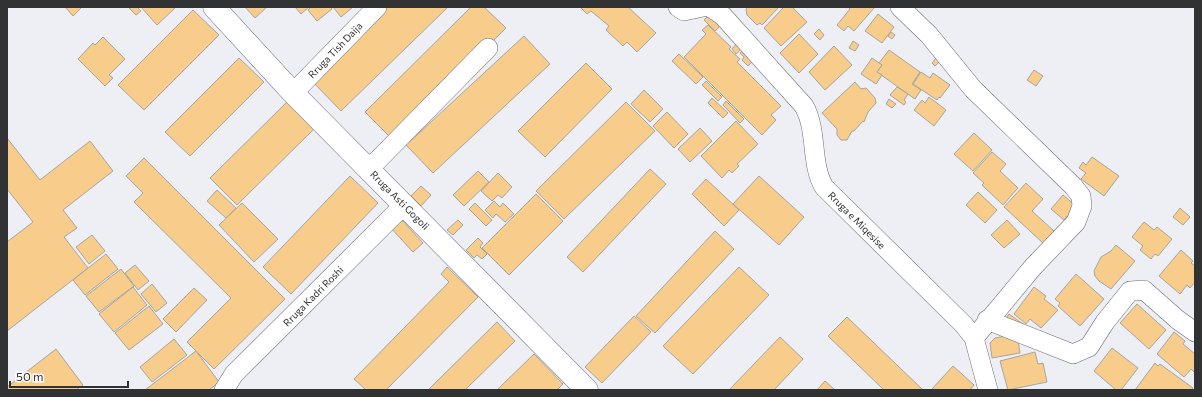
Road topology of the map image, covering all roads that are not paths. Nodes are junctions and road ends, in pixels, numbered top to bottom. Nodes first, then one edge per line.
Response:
1 (214, 7) edge
2 (377, 7) edge
3 (678, 7) edge
4 (704, 7) edge
5 (710, 7) edge
6 (900, 7) edge
7 (488, 48) dead end
8 (294, 93) junction
9 (369, 169) junction
10 (405, 204) junction
11 (987, 320) junction
12 (1195, 332) edge
13 (974, 338) junction
14 (229, 382) edge
15 (587, 390) edge
16 (988, 390) edge

1 - 8 street, Rruga Asti Gogoli
2 - 8 street, Rruga Tish Daija
3 - 4 street
5 - 13 street, Rruga e Miqesise
6 - 11 street
7 - 9 street
8 - 9 street, Rruga Asti Gogoli
9 - 10 street, Rruga Asti Gogoli
10 - 14 street, Rruga Kadri Roshi
10 - 15 street, Rruga Asti Gogoli
11 - 12 street
11 - 13 street
13 - 16 street, Rruga e Miqesise

